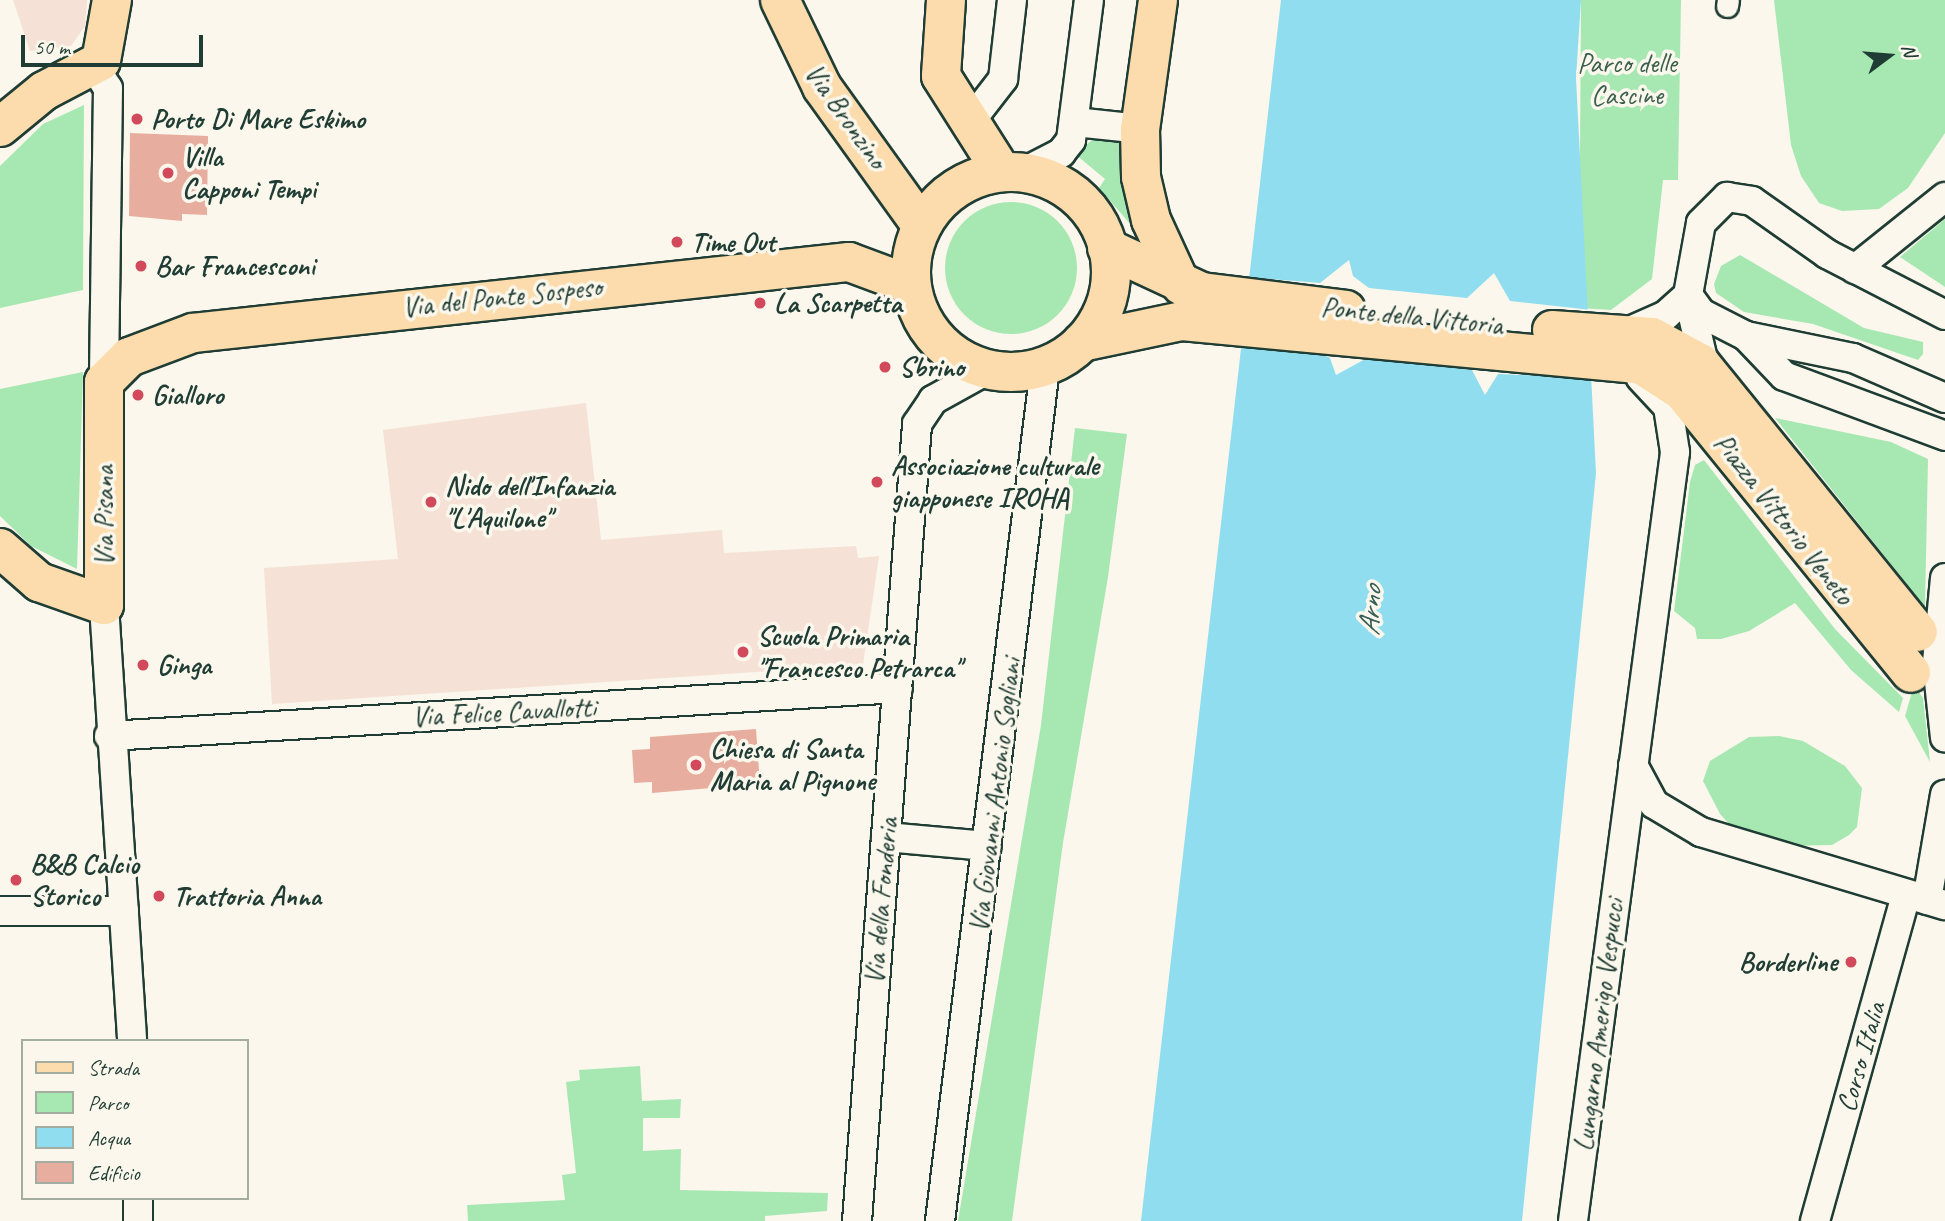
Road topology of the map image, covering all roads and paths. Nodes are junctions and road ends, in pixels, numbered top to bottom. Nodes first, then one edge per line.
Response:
1 (112, 0) edge
2 (780, 0) edge
3 (946, 0) edge
4 (1012, 0) edge
5 (1089, 0) edge
6 (1158, 0) edge
7 (94, 66) junction
8 (1075, 122) junction
9 (969, 123) junction
10 (0, 127) edge
11 (1140, 129) junction
12 (1013, 172) junction
13 (1945, 197) edge
14 (922, 226) junction
15 (1107, 248) junction
16 (1855, 269) junction
17 (911, 285) junction
18 (1688, 295) junction
19 (1194, 300) junction
20 (1945, 315) edge
21 (1746, 336) junction
22 (1082, 342) junction
23 (1639, 351) junction
24 (1045, 368) junction
25 (1705, 368) junction
26 (989, 369) junction
27 (104, 382) junction
28 (1945, 398) edge
29 (1945, 436) edge
30 (0, 548) edge
31 (1945, 578) edge
32 (104, 605) junction
33 (1918, 632) dead end
34 (1911, 673) dead end
35 (898, 688) junction
36 (109, 736) junction
37 (1945, 738) edge
38 (1633, 765) junction
39 (1945, 795) edge
40 (1624, 830) joint
41 (886, 837) junction
42 (987, 846) junction
43 (1926, 900) edge
44 (0, 911) edge
45 (124, 911) junction
46 (132, 1039) edge
47 (138, 1200) edge
48 (138, 1221) edge
49 (857, 1221) edge
50 (940, 1221) edge
51 (1573, 1221) edge
52 (1815, 1221) edge

1 - 7 main road
2 - 14 main road, Via Bronzino
3 - 9 main road
4 - 9 street
5 - 8 street
6 - 11 main road
7 - 10 main road
7 - 27 street, Via Pisana
8 - 11 street
8 - 12 street
9 - 12 main road
11 - 19 main road
12 - 14 main road
12 - 15 main road
13 - 16 street
14 - 17 main road
15 - 19 main road
15 - 22 main road
16 - 18 street, Piazza Vittorio Veneto
16 - 20 street, Piazza Vittorio Veneto
17 - 26 main road
17 - 27 main road, Via del Ponte Sospeso
18 - 21 street
18 - 23 street
18 - 25 street, Piazza Vittorio Veneto
19 - 22 main road
19 - 23 main road, Ponte della Vittoria
21 - 28 street
21 - 29 street
22 - 24 main road
23 - 25 main road, Piazza Vittorio Veneto
23 - 34 main road, Piazza Vittorio Veneto
23 - 38 street, Piazza Vittorio Veneto
24 - 26 main road
24 - 42 street, Via Giovanni Antonio Sogliani
25 - 33 main road, Piazza Vittorio Veneto
26 - 35 street, Via della Fonderia
27 - 32 main road, Via Pisana
30 - 32 main road
31 - 37 street
32 - 36 street, Via Pisana
35 - 36 street, Via Felice Cavallotti
35 - 41 street, Via della Fonderia
36 - 45 street, Via Pisana
38 - 40 street, Piazza Vittorio Veneto
38 - 43 street
39 - 43 street
40 - 51 street, Lungarno Amerigo Vespucci
41 - 42 street
41 - 49 street, Via della Fonderia
42 - 50 street, Via Giovanni Antonio Sogliani
43 - 52 street, Corso Italia
44 - 45 street
45 - 46 street, Via Pisana
47 - 48 street

